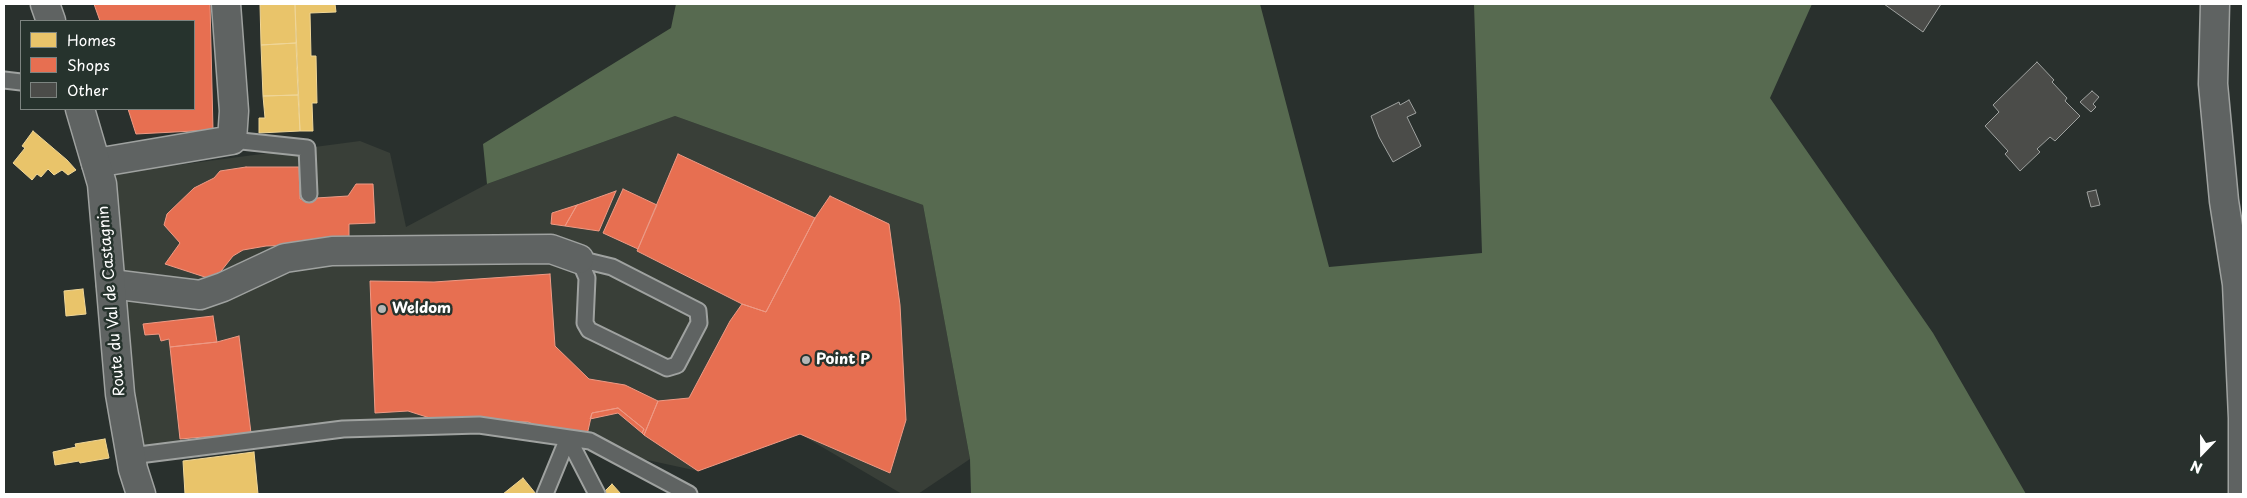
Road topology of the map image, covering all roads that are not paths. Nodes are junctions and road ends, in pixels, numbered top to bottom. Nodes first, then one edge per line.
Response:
1 (45, 4) edge
2 (226, 4) edge
3 (2215, 4) edge
4 (51, 20) edge
5 (4, 80) edge
6 (20, 82) edge
7 (80, 110) edge
8 (232, 140) junction
9 (96, 164) junction
10 (309, 194) dead end
11 (579, 259) junction
12 (111, 284) junction
13 (568, 438) junction
14 (131, 456) junction
15 (141, 494) edge
16 (546, 494) edge
17 (597, 494) edge
18 (689, 494) edge
19 (2243, 494) edge

1 - 4 street
2 - 8 street
3 - 19 street
5 - 6 lane
7 - 9 street, Route du Val de Castagnin
8 - 9 street
8 - 10 lane
9 - 12 street, Route du Val de Castagnin
11 - 11 lane
11 - 12 street
12 - 14 street, Route du Val de Castagnin
13 - 14 lane
13 - 16 lane
13 - 17 lane
13 - 18 lane
14 - 15 street, Route du Val de Castagnin

